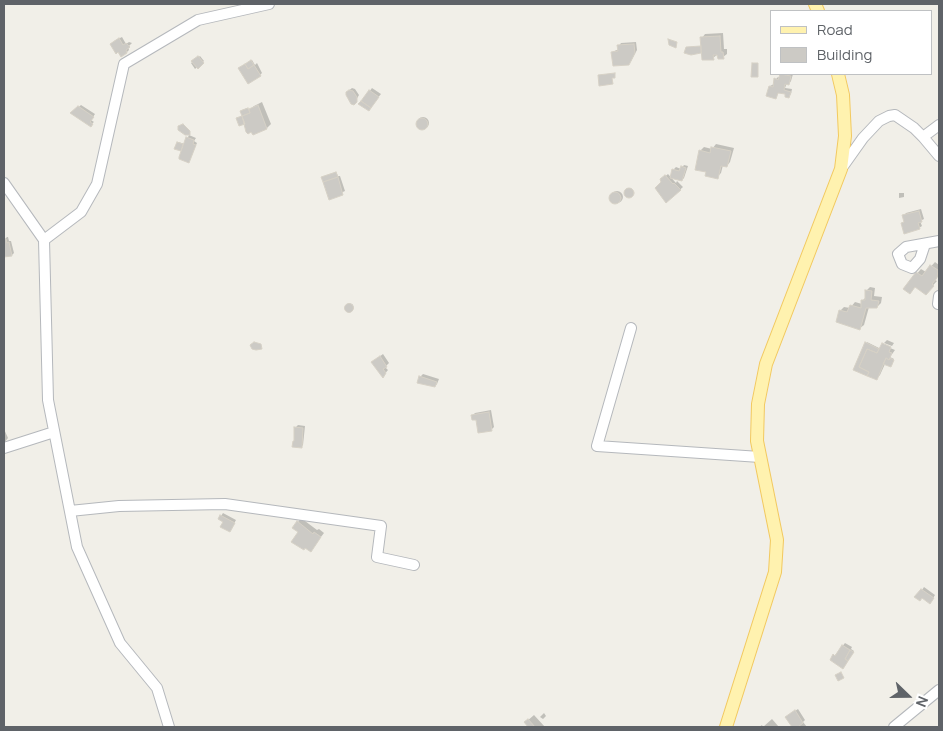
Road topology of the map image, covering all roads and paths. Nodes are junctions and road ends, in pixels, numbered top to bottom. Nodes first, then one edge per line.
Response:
1 (222, 4) edge
2 (269, 4) edge
3 (228, 13) junction
4 (838, 75) edge
5 (939, 125) edge
6 (923, 137) junction
7 (939, 156) edge
8 (841, 169) junction
9 (4, 183) edge
10 (44, 240) junction
11 (939, 241) edge
12 (925, 244) dead end
13 (631, 328) dead end
14 (54, 432) junction
15 (4, 448) edge
16 (760, 457) junction
17 (70, 511) junction
18 (414, 565) dead end
19 (939, 690) edge
20 (169, 727) edge
21 (726, 727) edge
22 (894, 727) edge

1 - 3 street
2 - 3 street
3 - 10 street
4 - 8 main road
5 - 6 street
6 - 7 street
6 - 8 street
8 - 16 main road
9 - 10 street
10 - 14 street
11 - 12 street
13 - 16 street
14 - 15 street
14 - 17 street
16 - 21 main road
17 - 18 street
17 - 20 street
19 - 22 street

